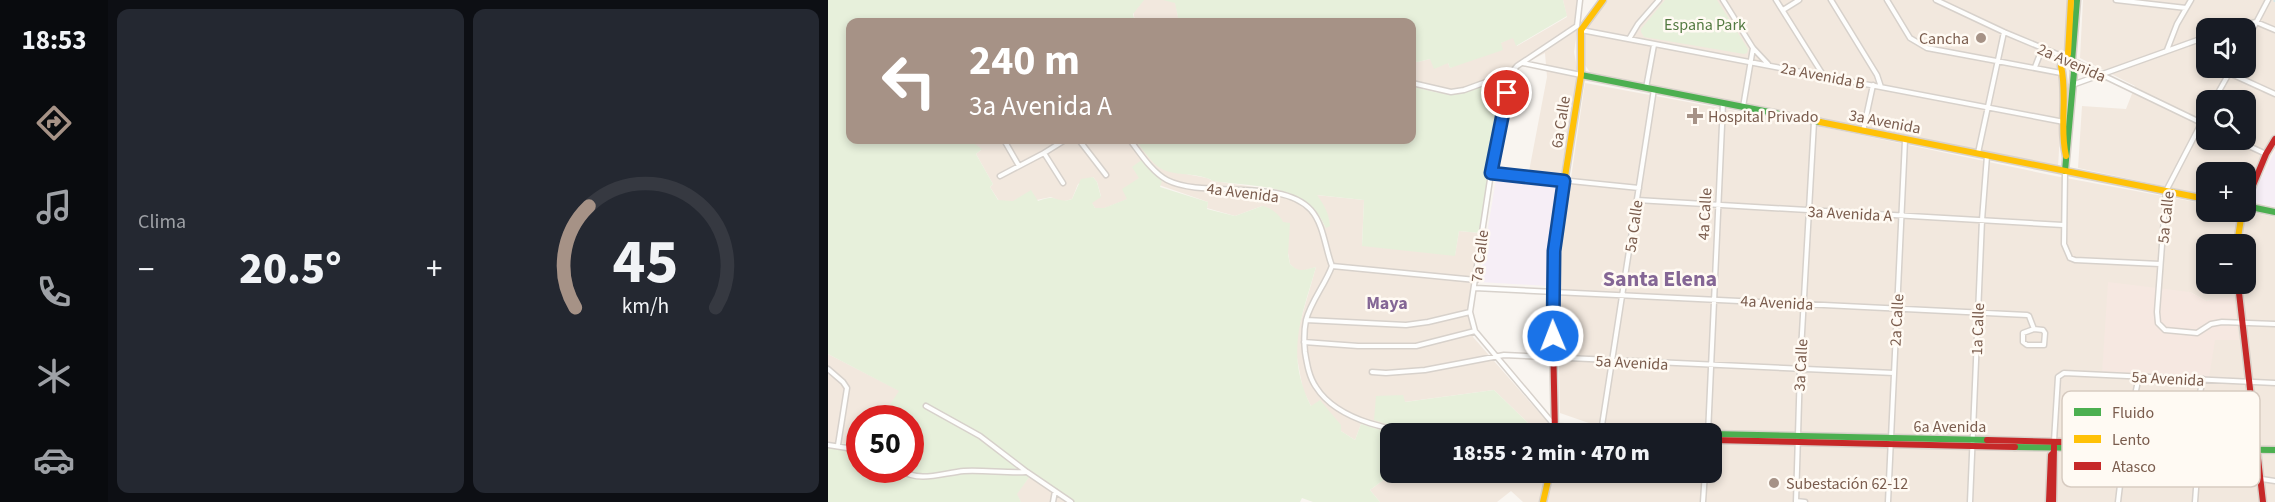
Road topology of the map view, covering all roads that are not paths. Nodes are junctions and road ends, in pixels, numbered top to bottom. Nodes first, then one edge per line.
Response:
1 (1580, 0) edge
2 (1603, 0) edge
3 (1659, 0) edge
4 (1724, 0) edge
5 (1776, 0) edge
6 (1799, 0) edge
7 (1831, 0) edge
8 (1887, 0) edge
9 (1936, 0) edge
10 (2070, 0) edge
11 (2076, 0) edge
12 (2116, 0) edge
13 (2191, 0) edge
14 (2268, 0) edge
15 (2186, 8) junction
16 (1783, 10) junction
17 (2256, 22) joint
18 (1581, 30) junction
19 (2275, 30) edge
20 (2004, 32) junction
21 (1629, 39) junction
22 (2196, 41) edge
23 (1654, 45) junction
24 (1754, 48) junction
25 (2043, 49) junction
26 (2167, 51) junction
27 (1997, 60) junction
28 (2069, 60) junction
29 (1750, 62) junction
30 (1522, 63) junction
31 (1768, 64) junction
32 (2035, 67) junction
33 (1511, 73) junction
34 (2099, 74) junction
35 (1581, 75) junction
36 (2062, 75) junction
37 (2073, 77) junction
38 (1825, 78) junction
39 (2240, 78) edge
40 (1416, 84) edge
41 (1873, 85) junction
42 (2072, 85) junction
43 (1881, 87) junction
44 (1650, 88) junction
45 (2275, 94) edge
46 (1722, 103) junction
47 (1743, 107) junction
48 (1987, 108) junction
49 (2196, 120) edge
50 (1814, 121) junction
51 (2064, 122) junction
52 (1863, 131) junction
53 (2196, 138) edge
54 (1905, 139) junction
55 (2274, 142) edge
56 (1006, 144) edge
57 (1059, 144) edge
58 (1082, 144) edge
59 (1133, 144) edge
60 (2256, 149) edge
61 (1044, 153) junction
62 (1978, 153) junction
63 (2266, 154) junction
64 (1987, 155) junction
65 (2066, 158) junction
66 (1019, 165) junction
67 (2065, 171) junction
68 (1491, 173) junction
69 (1106, 175) dead end
70 (1000, 176) dead end
71 (2256, 179) edge
72 (1564, 181) junction
73 (1063, 183) dead end
74 (1639, 188) junction
75 (2166, 191) junction
76 (2196, 197) edge
77 (1637, 200) junction
78 (1718, 206) junction
79 (2256, 207) edge
80 (1809, 210) junction
81 (2275, 212) edge
82 (1901, 216) junction
83 (1982, 220) junction
84 (2063, 225) junction
85 (2160, 264) junction
86 (1332, 266) junction
87 (1476, 280) junction
88 (1475, 288) junction
89 (1552, 292) junction
90 (1623, 294) junction
91 (2240, 294) edge
92 (1713, 298) junction
93 (1804, 303) junction
94 (1897, 308) junction
95 (1470, 312) junction
96 (1978, 314) junction
97 (1306, 320) junction
98 (2244, 322) junction
99 (2275, 324) edge
100 (2034, 329) junction
101 (1475, 331) junction
102 (1304, 342) junction
103 (1495, 355) junction
104 (1554, 358) junction
105 (1612, 361) junction
106 (1709, 365) junction
107 (1800, 368) junction
108 (828, 369) edge
109 (1372, 372) dead end
110 (1894, 373) junction
111 (2139, 376) junction
112 (2203, 379) junction
113 (2251, 381) junction
114 (2275, 382) edge
115 (2136, 391) edge
116 (2200, 391) edge
117 (2252, 391) edge
118 (926, 406) dead end
119 (1549, 423) edge
120 (1556, 423) edge
121 (1602, 423) edge
122 (1709, 423) edge
123 (1380, 425) edge
124 (1722, 435) edge
125 (1722, 440) edge
126 (1797, 440) junction
127 (1891, 442) junction
128 (1973, 442) junction
129 (828, 445) edge
130 (838, 445) junction
131 (846, 447) edge
132 (2054, 447) junction
133 (2062, 447) edge
134 (2260, 449) edge
135 (2275, 450) edge
136 (2260, 464) edge
137 (1027, 472) junction
138 (924, 477) edge
139 (2262, 479) junction
140 (2275, 481) edge
141 (1548, 483) edge
142 (1704, 483) edge
143 (2120, 487) edge
144 (2195, 487) edge
145 (1055, 491) junction
146 (1053, 502) edge
147 (1071, 502) edge
148 (1544, 502) edge
149 (1703, 502) edge
150 (1796, 502) edge
151 (1805, 502) edge
152 (1888, 502) edge
153 (1970, 502) edge
154 (2051, 502) edge
155 (2118, 502) edge
156 (2195, 502) edge
157 (2263, 502) edge

1 - 30 street
2 - 18 street
3 - 21 street
4 - 24 street
5 - 16 street
6 - 16 street
7 - 43 street
8 - 27 street
9 - 20 street, 2a Avenida
10 - 28 street
11 - 28 street
12 - 15 street
13 - 15 street
14 - 17 street
15 - 26 street
16 - 38 street
17 - 19 street
18 - 21 street, 2a Avenida B
18 - 35 street, 6a Calle
20 - 25 street, 2a Avenida
20 - 27 street
21 - 23 street, 2a Avenida B
22 - 26 street
23 - 29 street, 2a Avenida B
23 - 44 street, 5a Calle
24 - 29 street
24 - 31 street
25 - 28 street, 2a Avenida
25 - 32 street
26 - 34 street
27 - 32 street
27 - 48 street
28 - 34 street, 2a Avenida
28 - 36 street
28 - 37 street
29 - 31 street, 2a Avenida B
29 - 47 street
30 - 33 street
30 - 35 street, 3a Avenida
31 - 38 street, 2a Avenida B
32 - 36 street
33 - 40 street
33 - 68 street, 7a Calle
34 - 42 street
34 - 49 street, 2a Avenida
35 - 44 street, 3a Avenida
35 - 72 street, 6a Calle
36 - 37 street
36 - 51 street
37 - 42 street
38 - 41 street, 2a Avenida B
39 - 45 street
41 - 43 street, 2a Avenida B
41 - 52 street
42 - 65 street
43 - 48 street, 2a Avenida B
44 - 46 street, 3a Avenida
44 - 74 street, 5a Calle
46 - 47 street, 3a Avenida
46 - 78 street, 4a Calle
47 - 50 street, 3a Avenida
48 - 51 street, 2a Avenida B
48 - 62 street
50 - 52 street, 3a Avenida
50 - 80 street, 3a Calle
51 - 65 street
52 - 54 street, 3a Avenida
53 - 75 street, 5a Calle
54 - 62 street, 3a Avenida
54 - 82 street, 2a Calle
55 - 63 street
56 - 66 street
57 - 61 street
58 - 69 street
59 - 86 street, 4a Avenida
60 - 63 street
61 - 66 street
61 - 73 street
62 - 64 street, 3a Avenida
63 - 71 street
64 - 67 street, 3a Avenida
64 - 83 street, 1a Calle
65 - 67 street
66 - 70 street
67 - 75 street, 3a Avenida
67 - 84 street
68 - 72 street
68 - 87 street, 7a Calle
72 - 74 street
72 - 89 street, 6a Calle
74 - 77 street, 5a Calle
75 - 76 street, 3a Avenida
75 - 85 street, 5a Calle
77 - 78 street, 3a Avenida A
77 - 90 street, 5a Calle
78 - 80 street, 3a Avenida A
78 - 92 street, 4a Calle
79 - 81 street
80 - 82 street, 3a Avenida A
80 - 93 street, 3a Calle
82 - 83 street, 3a Avenida A
82 - 94 street, 2a Calle
83 - 84 street, 3a Avenida A
83 - 96 street, 1a Calle
84 - 85 street
85 - 98 street, 5a Calle
86 - 87 street
86 - 97 street
87 - 88 street, 7a Calle
88 - 89 street, 4a Avenida
88 - 95 street, 7a Calle
89 - 90 street, 4a Avenida
89 - 104 street, 6a Calle
90 - 92 street, 4a Avenida
90 - 105 street, 5a Calle
91 - 98 street
92 - 93 street, 4a Avenida
92 - 106 street, 4a Calle
93 - 94 street, 4a Avenida
93 - 107 street, 3a Calle
94 - 96 street, 4a Avenida
94 - 110 street, 2a Calle
95 - 97 street
95 - 101 street, 7a Calle
96 - 100 street, 4a Avenida
96 - 128 street, 1a Calle
97 - 102 street
98 - 99 street
98 - 113 street
100 - 100 street
101 - 102 street
101 - 103 street, 7a Calle
102 - 123 street
103 - 104 street, 5a Avenida
103 - 109 street, 5a Avenida
103 - 119 street, 7a Calle
104 - 105 street, 5a Avenida
104 - 120 street, 6a Calle
105 - 106 street, 5a Avenida
105 - 121 street, 5a Calle
106 - 107 street, 5a Avenida
106 - 122 street, 4a Calle
107 - 110 street, 5a Avenida
107 - 126 street, 3a Calle
108 - 130 street
110 - 127 street, 2a Calle
111 - 112 street, 5a Avenida
111 - 115 street
111 - 132 street, 5a Avenida
112 - 113 street, 5a Avenida
112 - 116 street
113 - 114 street, 5a Avenida
113 - 117 street
118 - 137 street
124 - 126 street, 6a Avenida
125 - 126 street, 6a Avenida
126 - 127 street, 6a Avenida
126 - 150 street, 3a Calle
127 - 128 street, 6a Avenida
127 - 152 street, 2a Calle
128 - 132 street, 6a Avenida
128 - 153 street, 1a Calle
129 - 130 street
130 - 131 street
132 - 133 street, 6a Avenida
132 - 154 street
134 - 135 street, 6a Avenida
136 - 139 street
137 - 138 street
137 - 145 street
139 - 140 street
139 - 157 street
141 - 148 street
142 - 149 street
143 - 155 street
144 - 156 street
145 - 146 street
145 - 147 street
150 - 151 street

